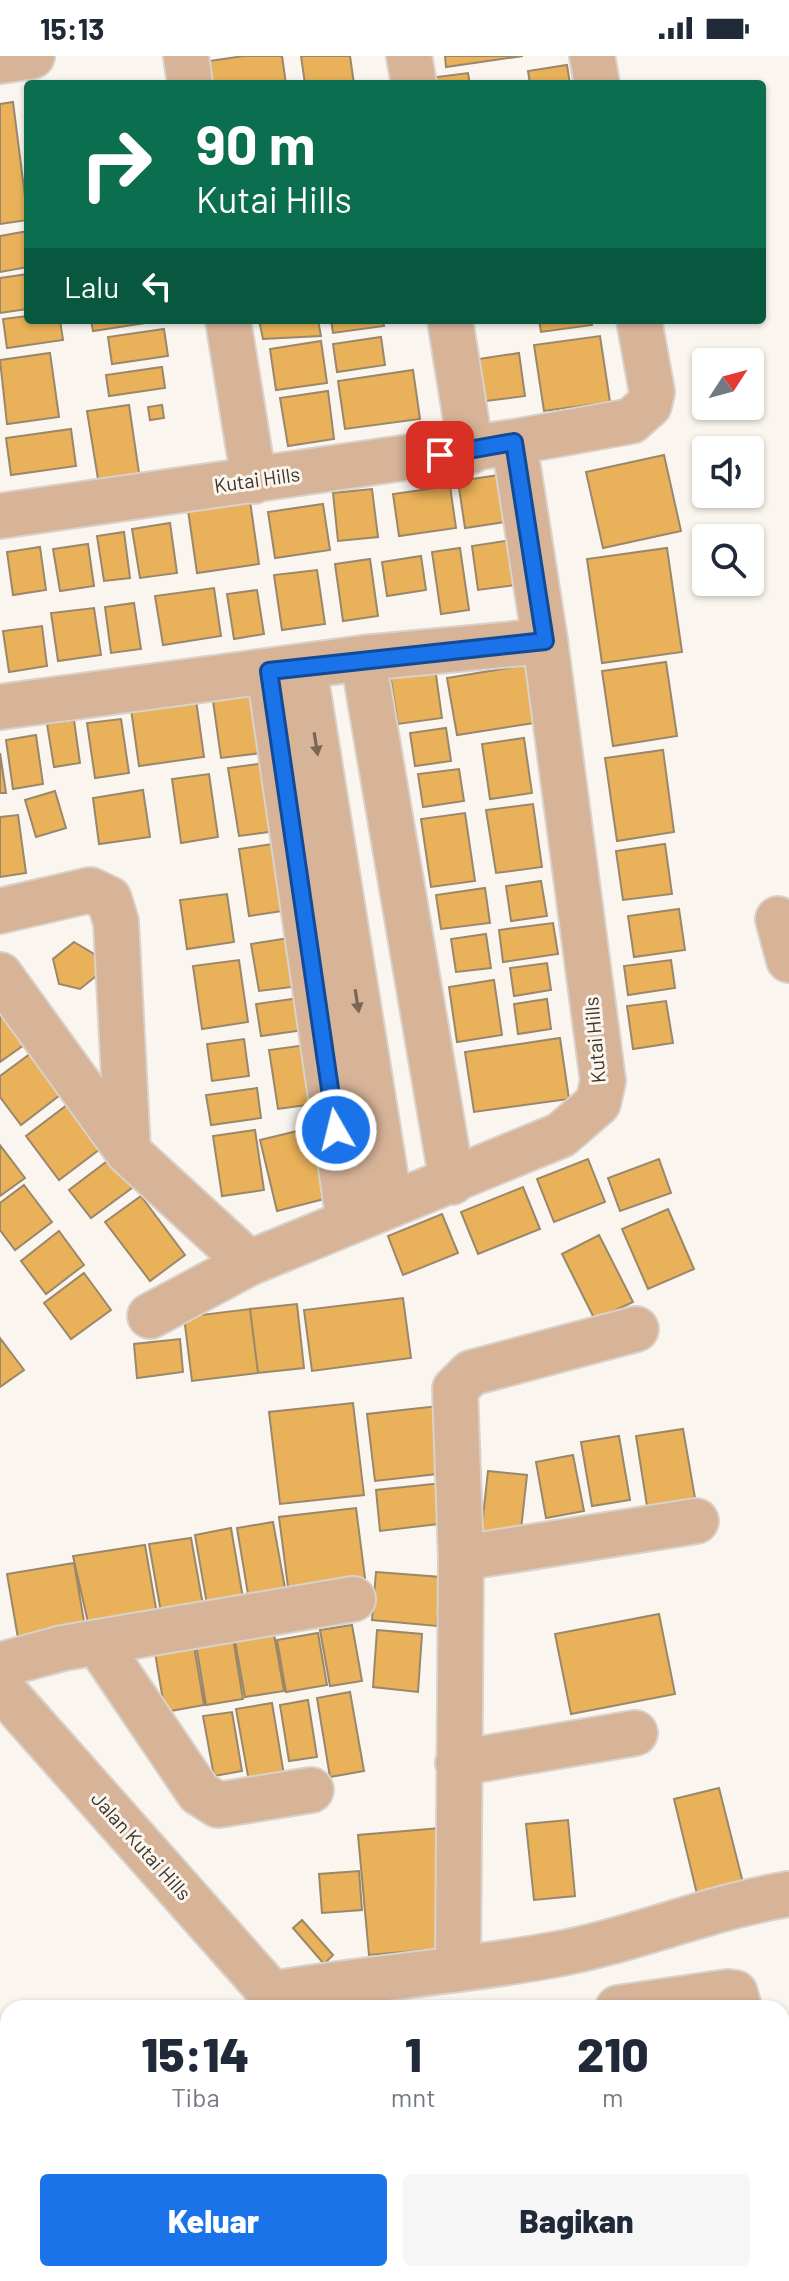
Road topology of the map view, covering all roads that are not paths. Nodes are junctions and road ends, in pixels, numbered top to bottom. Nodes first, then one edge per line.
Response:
1 (32, 56) edge
2 (186, 56) edge
3 (409, 56) edge
4 (592, 56) edge
5 (0, 61) edge
6 (189, 80) edge
7 (413, 80) edge
8 (596, 80) edge
9 (229, 324) edge
10 (451, 324) edge
11 (640, 324) edge
12 (514, 442) junction
13 (471, 451) junction
14 (254, 481) junction
15 (0, 516) edge
16 (545, 641) junction
17 (363, 658) junction
18 (286, 669) junction
19 (0, 707) edge
20 (0, 911) edge
21 (0, 975) edge
22 (128, 1152) junction
23 (452, 1182) junction
24 (390, 1205) junction
25 (349, 1222) junction
26 (249, 1263) junction
27 (150, 1316) dead end
28 (636, 1329) dead end
29 (696, 1521) dead end
30 (461, 1558) junction
31 (353, 1599) dead end
32 (97, 1642) junction
33 (0, 1665) edge
34 (0, 1687) edge
35 (635, 1733) dead end
36 (458, 1763) junction
37 (311, 1790) dead end
38 (789, 1894) edge
39 (458, 1967) junction
40 (273, 2000) edge
41 (279, 2000) edge
42 (673, 2000) edge
43 (737, 2000) edge

1 - 5 street
2 - 6 street
3 - 7 street
4 - 8 street
9 - 14 street
10 - 13 street
11 - 12 street, Kutai Hills
12 - 13 street, Kutai Hills
12 - 16 street, Kutai Hills
13 - 14 street, Kutai Hills
14 - 15 street, Kutai Hills
16 - 17 street
16 - 23 street, Kutai Hills
17 - 18 street
17 - 23 street
18 - 19 street
18 -> 24 street
18 - 25 street
20 - 22 street
21 - 22 street
22 - 26 street
23 - 24 street, Kutai Hills
24 - 25 street, Kutai Hills
25 - 26 street, Kutai Hills
26 - 27 street, Kutai Hills
28 - 30 street
29 - 30 street
30 - 36 street
31 - 32 street
32 - 33 street
32 - 37 street
34 - 40 street, Jalan Kutai Hills
35 - 36 street
36 - 39 street
38 - 39 street
39 - 41 street
42 - 43 street

